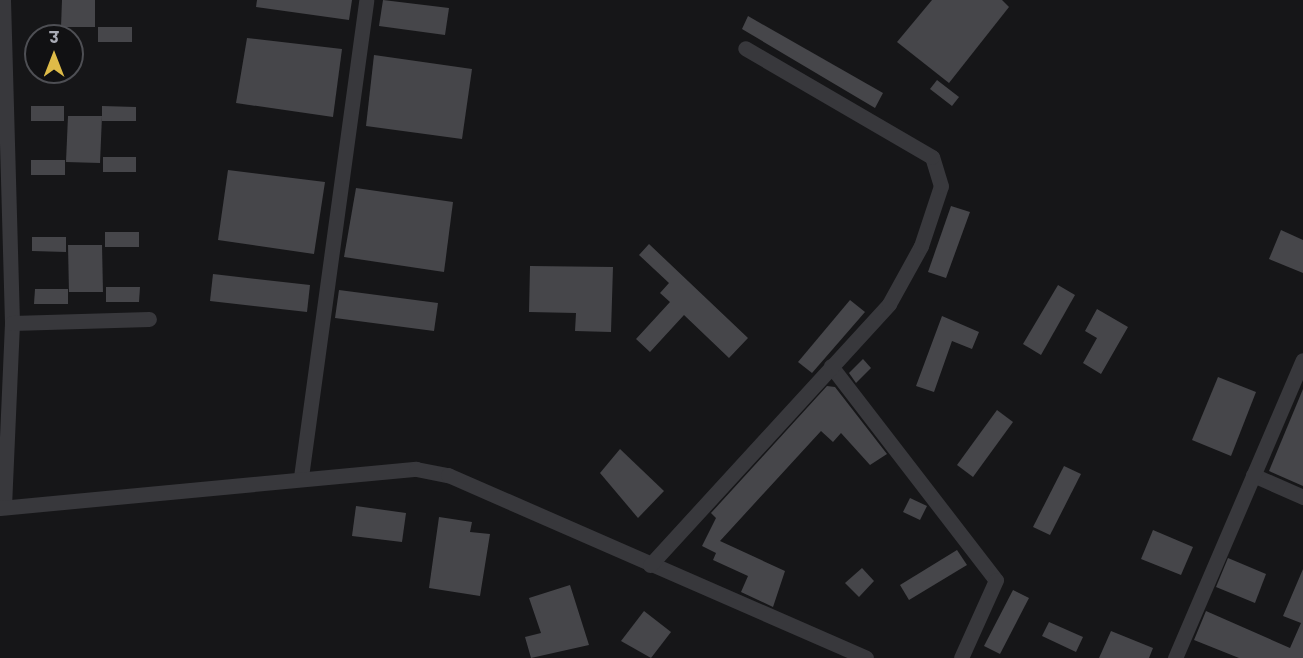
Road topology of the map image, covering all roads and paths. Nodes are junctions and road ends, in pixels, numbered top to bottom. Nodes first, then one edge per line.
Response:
1 (3, 0) edge
2 (366, 0) edge
3 (745, 48) dead end
4 (2, 55) edge
5 (4, 185) edge
6 (8, 318) edge
7 (149, 320) dead end
8 (1303, 360) edge
9 (831, 366) junction
10 (1253, 476) junction
11 (301, 477) junction
12 (1303, 498) edge
13 (2, 508) edge
14 (650, 565) junction
15 (866, 658) edge
16 (961, 658) edge
17 (1175, 658) edge

1 - 4 street
2 - 11 street
3 - 9 street
4 - 5 street
5 - 6 street
6 - 7 street
6 - 13 street
8 - 10 street
9 - 14 street
9 - 16 street
10 - 12 street
10 - 17 street
11 - 13 street
11 - 14 street
14 - 15 street

